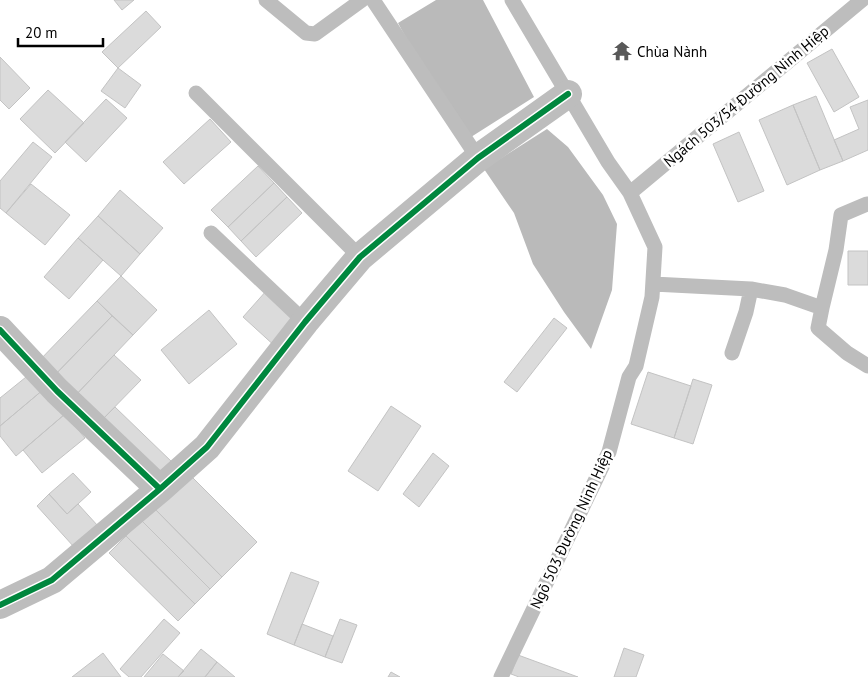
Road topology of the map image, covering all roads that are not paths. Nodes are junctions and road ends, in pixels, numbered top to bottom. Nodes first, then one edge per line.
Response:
1 (266, 0) edge
2 (362, 0) edge
3 (373, 0) edge
4 (512, 0) edge
5 (862, 0) edge
6 (196, 93) dead end
7 (568, 94) junction
8 (478, 158) junction
9 (630, 193) junction
10 (867, 204) edge
11 (211, 233) dead end
12 (360, 257) junction
13 (653, 284) junction
14 (750, 289) junction
15 (822, 308) junction
16 (304, 322) junction
17 (0, 330) edge
18 (732, 353) dead end
19 (868, 366) edge
20 (160, 489) junction
21 (4, 596) edge
22 (501, 677) edge

1 - 2 lane
3 - 8 lane
4 - 7 lane, Ngõ 503 Đường Ninh Hiệp
5 - 9 lane, Ngách 503/54 Đường Ninh Hiệp
6 - 12 lane
7 - 8 street
7 - 9 lane, Ngõ 503 Đường Ninh Hiệp
8 - 12 street
9 - 13 lane, Ngõ 503 Đường Ninh Hiệp
10 - 15 lane
11 - 16 lane
12 - 16 street
13 - 14 lane
13 - 22 lane, Ngõ 503 Đường Ninh Hiệp
14 - 15 lane
14 - 18 lane
15 - 19 lane
16 - 20 street
17 - 20 street
20 - 21 street

